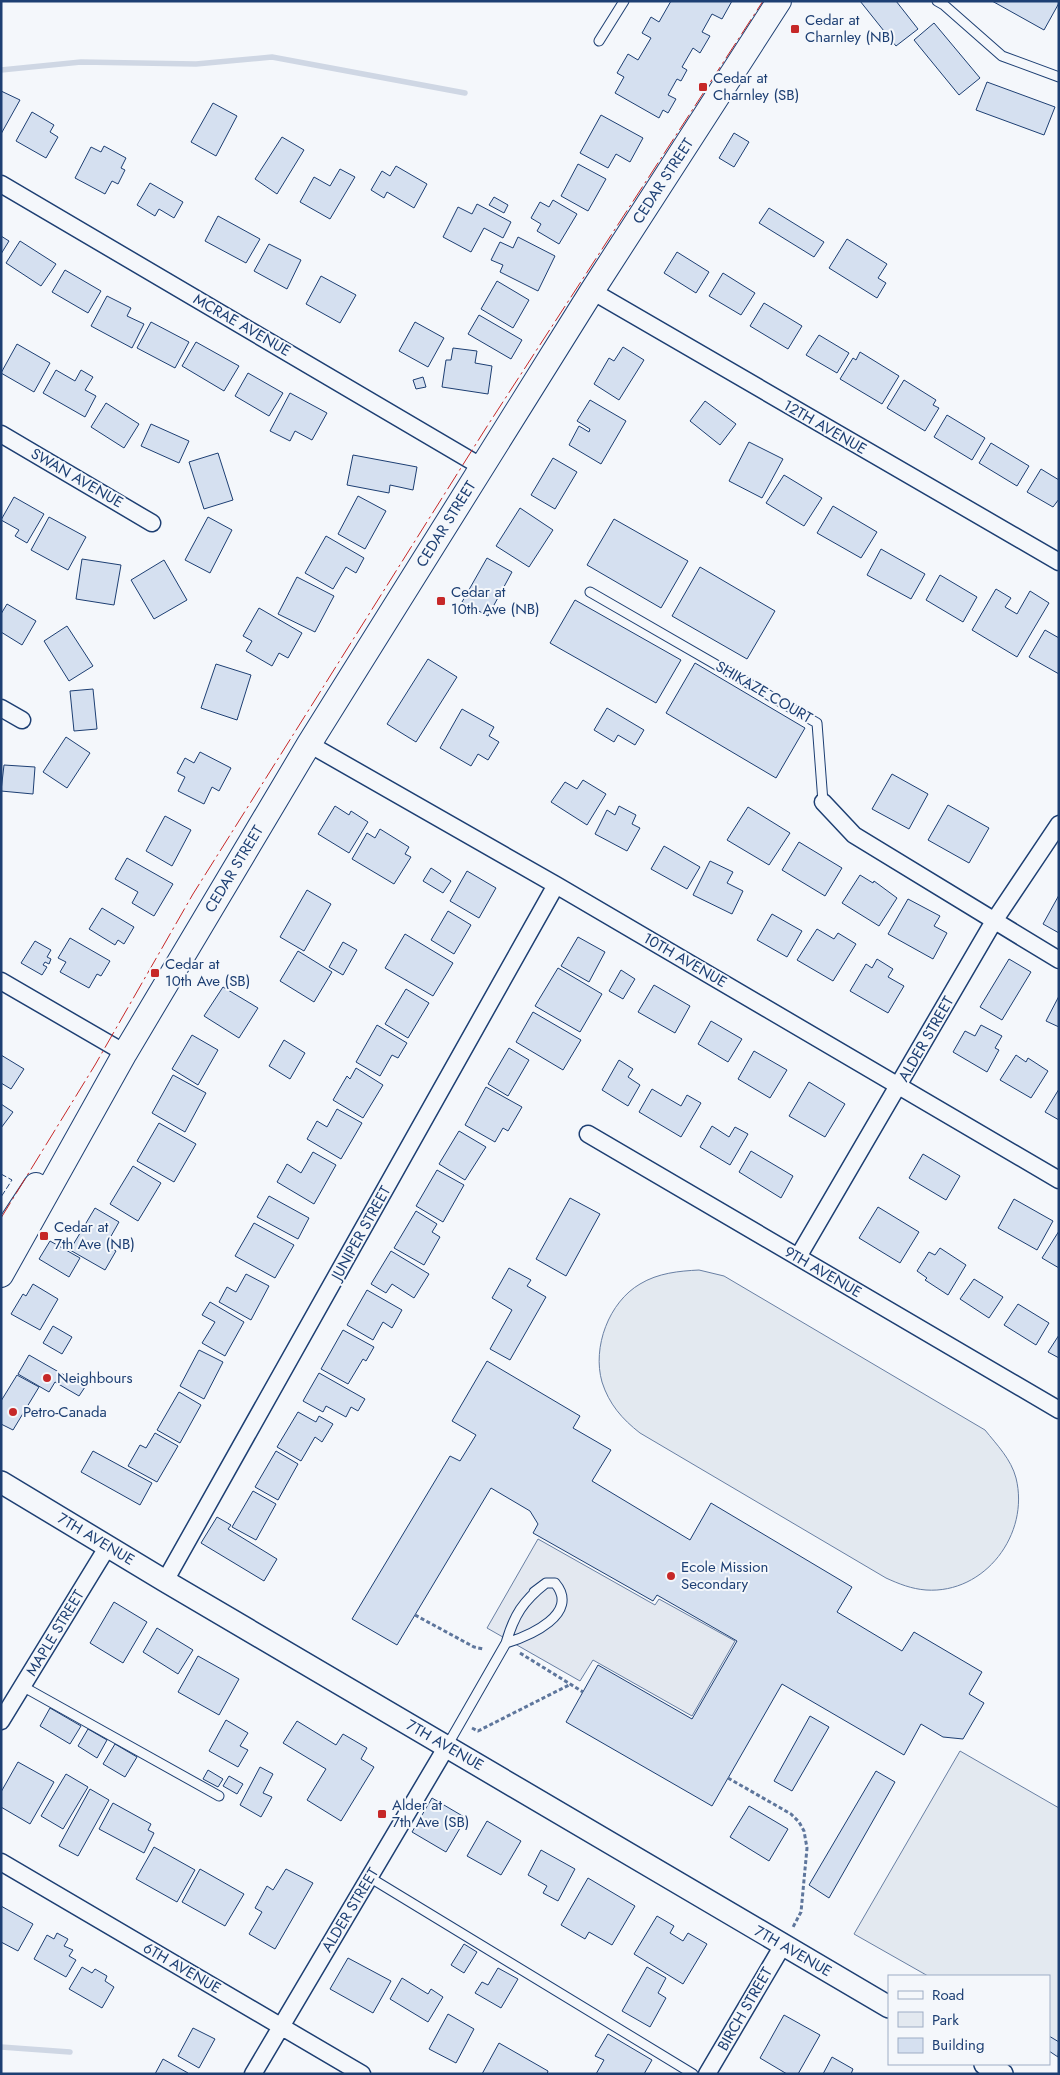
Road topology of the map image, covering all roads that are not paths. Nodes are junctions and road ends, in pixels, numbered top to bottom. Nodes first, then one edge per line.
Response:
1 (624, 1) edge
2 (779, 1) edge
3 (937, 1) edge
4 (599, 41) dead end
5 (1059, 77) edge
6 (1, 184) edge
7 (592, 292) junction
8 (1, 434) edge
9 (482, 467) junction
10 (152, 522) dead end
11 (1059, 562) edge
12 (590, 592) dead end
13 (1, 708) edge
14 (22, 720) dead end
15 (308, 744) junction
16 (823, 802) joint
17 (1059, 824) edge
18 (556, 885) junction
19 (994, 921) junction
20 (1059, 960) edge
21 (1, 981) edge
22 (125, 1053) junction
23 (900, 1086) junction
24 (588, 1134) dead end
25 (1059, 1180) edge
26 (1, 1238) edge
27 (798, 1258) junction
28 (1, 1275) edge
29 (1059, 1410) edge
30 (1, 1482) edge
31 (108, 1546) junction
32 (165, 1581) junction
33 (506, 1643) junction
34 (22, 1686) junction
35 (1, 1721) edge
36 (446, 1746) junction
37 (219, 1796) dead end
38 (1, 1862) edge
39 (369, 1877) junction
40 (783, 1945) junction
41 (888, 2006) edge
42 (281, 2026) junction
43 (987, 2065) edge
44 (253, 2074) edge
45 (362, 2074) edge
46 (693, 2074) edge
47 (707, 2074) edge
48 (1002, 2074) edge

1 - 4 lane
2 - 7 main road, CEDAR STREET
3 - 5 lane
6 - 9 street, MCRAE AVENUE
7 - 9 main road, CEDAR STREET
7 - 11 street, 12TH AVENUE
8 - 10 street, SWAN AVENUE
9 - 15 main road, CEDAR STREET
12 - 16 lane, SHIKAZE COURT
13 - 14 street
15 - 18 street, 10TH AVENUE
15 - 22 main road, CEDAR STREET
16 - 19 street, SHIKAZE COURT
17 - 19 street, ALDER STREET
18 - 23 street, 10TH AVENUE
18 - 32 street, JUNIPER STREET
19 - 20 street, SHIKAZE COURT
19 - 23 street, ALDER STREET
21 - 22 street
22 - 26 main road, CEDAR STREET
22 - 28 main road, CEDAR STREET
23 - 25 street, 10TH AVENUE
23 - 27 street, ALDER STREET
24 - 27 street, 9TH AVENUE
27 - 29 street, 9TH AVENUE
30 - 31 street, 7TH AVENUE
31 - 32 street, 7TH AVENUE
31 - 34 street, MAPLE STREET
32 - 36 street, 7TH AVENUE
33 - 33 lane
33 - 36 lane
34 - 35 street, MAPLE STREET
34 - 37 lane
36 - 39 street, ALDER STREET
36 - 40 street, 7TH AVENUE
38 - 42 street, 6TH AVENUE
39 - 42 street, ALDER STREET
39 - 46 lane
40 - 41 street, 7TH AVENUE
40 - 47 street, BIRCH STREET
42 - 44 street, ALDER STREET
42 - 45 street, 6TH AVENUE
43 - 48 street

